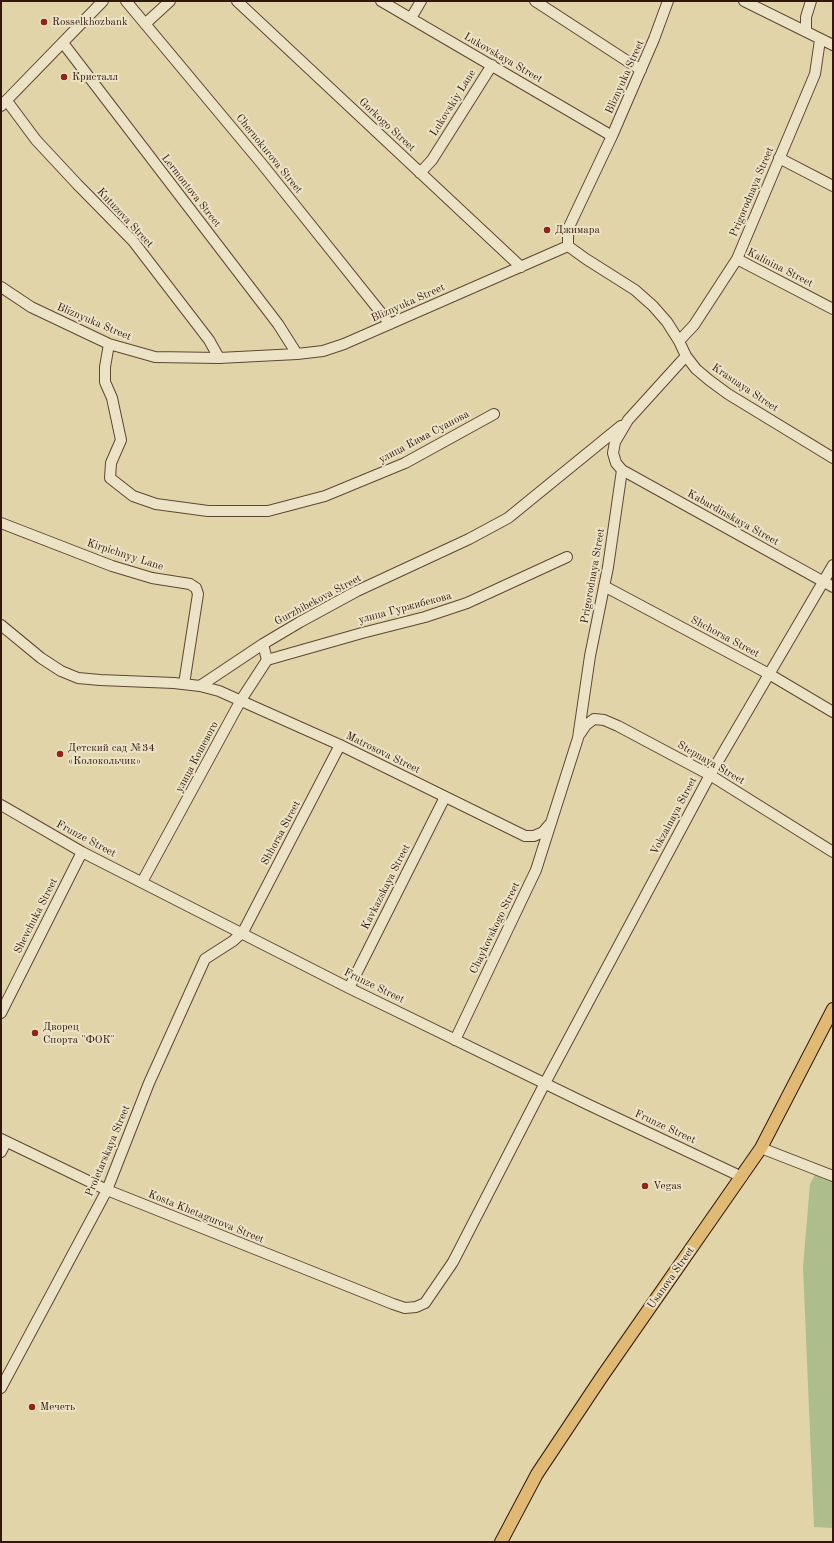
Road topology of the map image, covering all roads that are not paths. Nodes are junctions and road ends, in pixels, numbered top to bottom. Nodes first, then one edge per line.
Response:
1 (103, 1) edge
2 (126, 1) edge
3 (170, 1) edge
4 (237, 1) edge
5 (382, 1) edge
6 (422, 1) edge
7 (535, 1) edge
8 (668, 1) edge
9 (744, 1) edge
10 (810, 1) edge
11 (411, 18) junction
12 (145, 24) junction
13 (806, 31) junction
14 (820, 40) junction
15 (63, 43) junction
16 (833, 45) edge
17 (492, 65) junction
18 (641, 70) junction
19 (4, 103) edge
20 (612, 136) junction
21 (779, 158) junction
22 (420, 173) junction
23 (833, 186) edge
24 (568, 246) junction
25 (738, 259) junction
26 (520, 267) junction
27 (1, 287) edge
28 (833, 309) edge
29 (390, 324) junction
30 (679, 341) junction
31 (109, 344) junction
32 (298, 354) junction
33 (686, 356) junction
34 (219, 358) junction
35 (494, 414) dead end
36 (628, 420) junction
37 (833, 458) edge
38 (622, 470) junction
39 (1, 523) edge
40 (567, 557) dead end
41 (833, 565) edge
42 (829, 584) edge
43 (604, 586) junction
44 (1, 625) edge
45 (263, 644) junction
46 (267, 660) junction
47 (769, 674) junction
48 (184, 684) junction
49 (200, 686) junction
50 (241, 700) junction
51 (833, 712) edge
52 (578, 738) junction
53 (340, 745) junction
54 (710, 775) junction
55 (445, 797) junction
56 (1, 805) edge
57 (550, 823) junction
58 (82, 852) junction
59 (833, 852) edge
60 (142, 882) junction
61 (243, 932) junction
62 (349, 988) junction
63 (833, 1009) edge
64 (1, 1013) edge
65 (455, 1040) junction
66 (545, 1083) junction
67 (4, 1140) edge
68 (760, 1148) junction
69 (1, 1152) edge
70 (833, 1176) edge
71 (742, 1177) junction
72 (107, 1190) junction
73 (405, 1308) joint
74 (1, 1388) edge
75 (501, 1542) edge

1 - 15 street
2 - 12 street, Chernokurova Street
3 - 12 street
4 - 22 street, Gorkogo Street
5 - 11 street, Lukovskaya Street
6 - 11 street
7 - 18 street
8 - 18 street, Bliznyuka Street
9 - 13 street
10 - 13 street
11 - 17 street, Lukovskaya Street
12 - 29 street, Chernokurova Street
13 - 14 street
14 - 16 street
14 - 21 street, Prigorodnaya Street
15 - 19 street
15 - 32 street, Lermontova Street
17 - 20 street, Lukovskaya Street
17 - 22 street, Lukovskiy Lane
18 - 20 street, Bliznyuka Street
19 - 34 street, Kutuzova Street
20 - 24 street, Bliznyuka Street
21 - 23 street
21 - 25 street, Prigorodnaya Street
22 - 26 street, Gorkogo Street
24 - 26 street, Bliznyuka Street
24 - 30 street, Krasnaya Street
25 - 28 street, Kalinina Street
25 - 30 street, Prigorodnaya Street
26 - 29 street, Bliznyuka Street
27 - 31 street, Bliznyuka Street
29 - 32 street, Bliznyuka Street
30 - 33 street, Krasnaya Street
31 - 34 street, Bliznyuka Street
31 - 35 street, улица Кима Суанова
32 - 34 street, Bliznyuka Street
33 - 36 street
33 - 37 street, Krasnaya Street
36 - 38 street
36 - 45 street, Gurzhibekova Street
38 - 42 street, Kabardinskaya Street
38 - 43 street, Prigorodnaya Street
39 - 48 street, Kirpichnyy Lane
40 - 46 street, улица Гуржибекова
41 - 42 street, Vokzalnaya Street
42 - 47 street, Vokzalnaya Street
43 - 47 street, Shchorsa Street
43 - 52 street, Prigorodnaya Street
44 - 48 street
45 - 46 street
45 - 49 street, Gurzhibekova Street
46 - 50 street, улица Кошевого
47 - 51 street, Shchorsa Street
47 - 54 street, Vokzalnaya Street
48 - 49 street
49 - 50 street, Matrosova Street
50 - 53 street, Matrosova Street
50 - 60 street, улица Кошевого
52 - 54 street, Stepnaya Street
52 - 57 street, Prigorodnaya Street
53 - 55 street, Matrosova Street
53 - 61 street, Shhorsa Street
54 - 59 street, Stepnaya Street
54 - 66 street, Vokzalnaya Street
55 - 57 street, Matrosova Street
55 - 62 street, Kavkazskaya Street
56 - 58 street, Frunze Street
57 - 65 street, Chaykovskogo Street
58 - 60 street, Frunze Street
58 - 64 street, Shevchuka Street
60 - 61 street, Frunze Street
61 - 62 street, Frunze Street
61 - 72 street, Proletarskaya Street
62 - 65 street, Frunze Street
63 - 68 main road, Usanova Street
65 - 66 street, Frunze Street
66 - 71 street, Frunze Street
66 - 73 street, Vokzalnaya Street
67 - 69 street
67 - 72 street, Kosta Khetagurova Street
68 - 70 street
68 - 71 main road, Usanova Street
71 - 75 main road, Usanova Street
72 - 73 street, Kosta Khetagurova Street
72 - 74 street, Proletarskaya Street

